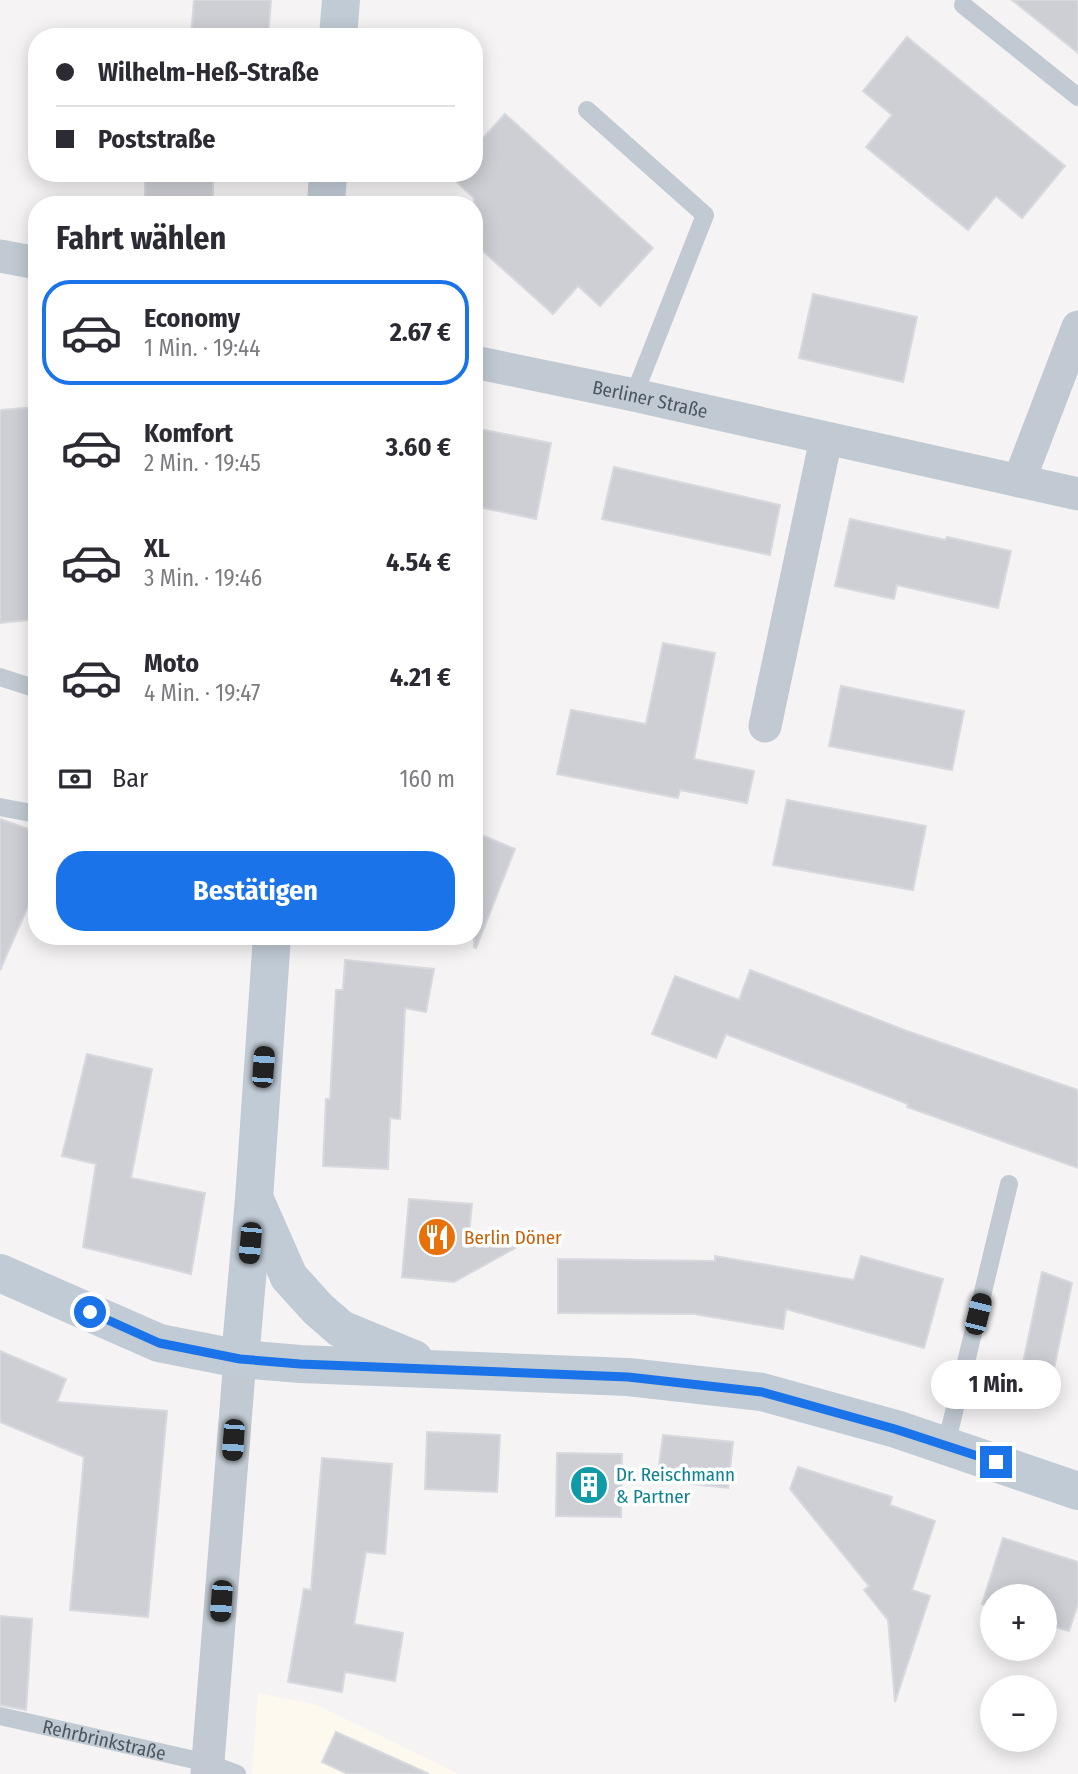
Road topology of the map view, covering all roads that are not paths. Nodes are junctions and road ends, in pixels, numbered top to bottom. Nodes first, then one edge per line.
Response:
1 (341, 0) edge
2 (963, 5) dead end
3 (339, 28) edge
4 (1078, 97) edge
5 (587, 110) dead end
6 (0, 256) edge
7 (28, 261) edge
8 (1078, 327) edge
9 (483, 364) edge
10 (635, 394) junction
11 (826, 439) junction
12 (1018, 481) junction
13 (1078, 494) edge
14 (0, 677) edge
15 (28, 686) edge
16 (765, 726) dead end
17 (0, 807) edge
18 (28, 812) edge
19 (271, 945) edge
20 (1009, 1184) dead end
21 (254, 1199) junction
22 (0, 1273) edge
23 (240, 1359) junction
24 (438, 1370) junction
25 (946, 1445) junction
26 (1078, 1491) edge
27 (0, 1716) edge
28 (217, 1770) edge

1 - 3 main road
2 - 4 lane
5 - 10 lane
6 - 7 street
8 - 12 street
9 - 10 street, Berliner Straße
10 - 11 street, Berliner Straße
11 - 12 street, Berliner Straße
11 - 16 street
12 - 13 street, Berliner Straße
14 - 15 lane
17 - 18 lane
19 - 21 main road, Rehrbrinkstraße
20 - 25 lane
21 - 23 main road, Rehrbrinkstraße
21 - 24 main road
22 - 23 main road
23 - 24 main road
23 - 28 street, Rehrbrinkstraße
24 - 25 main road
25 - 26 main road
27 - 28 lane, Rehrbrinkstraße

